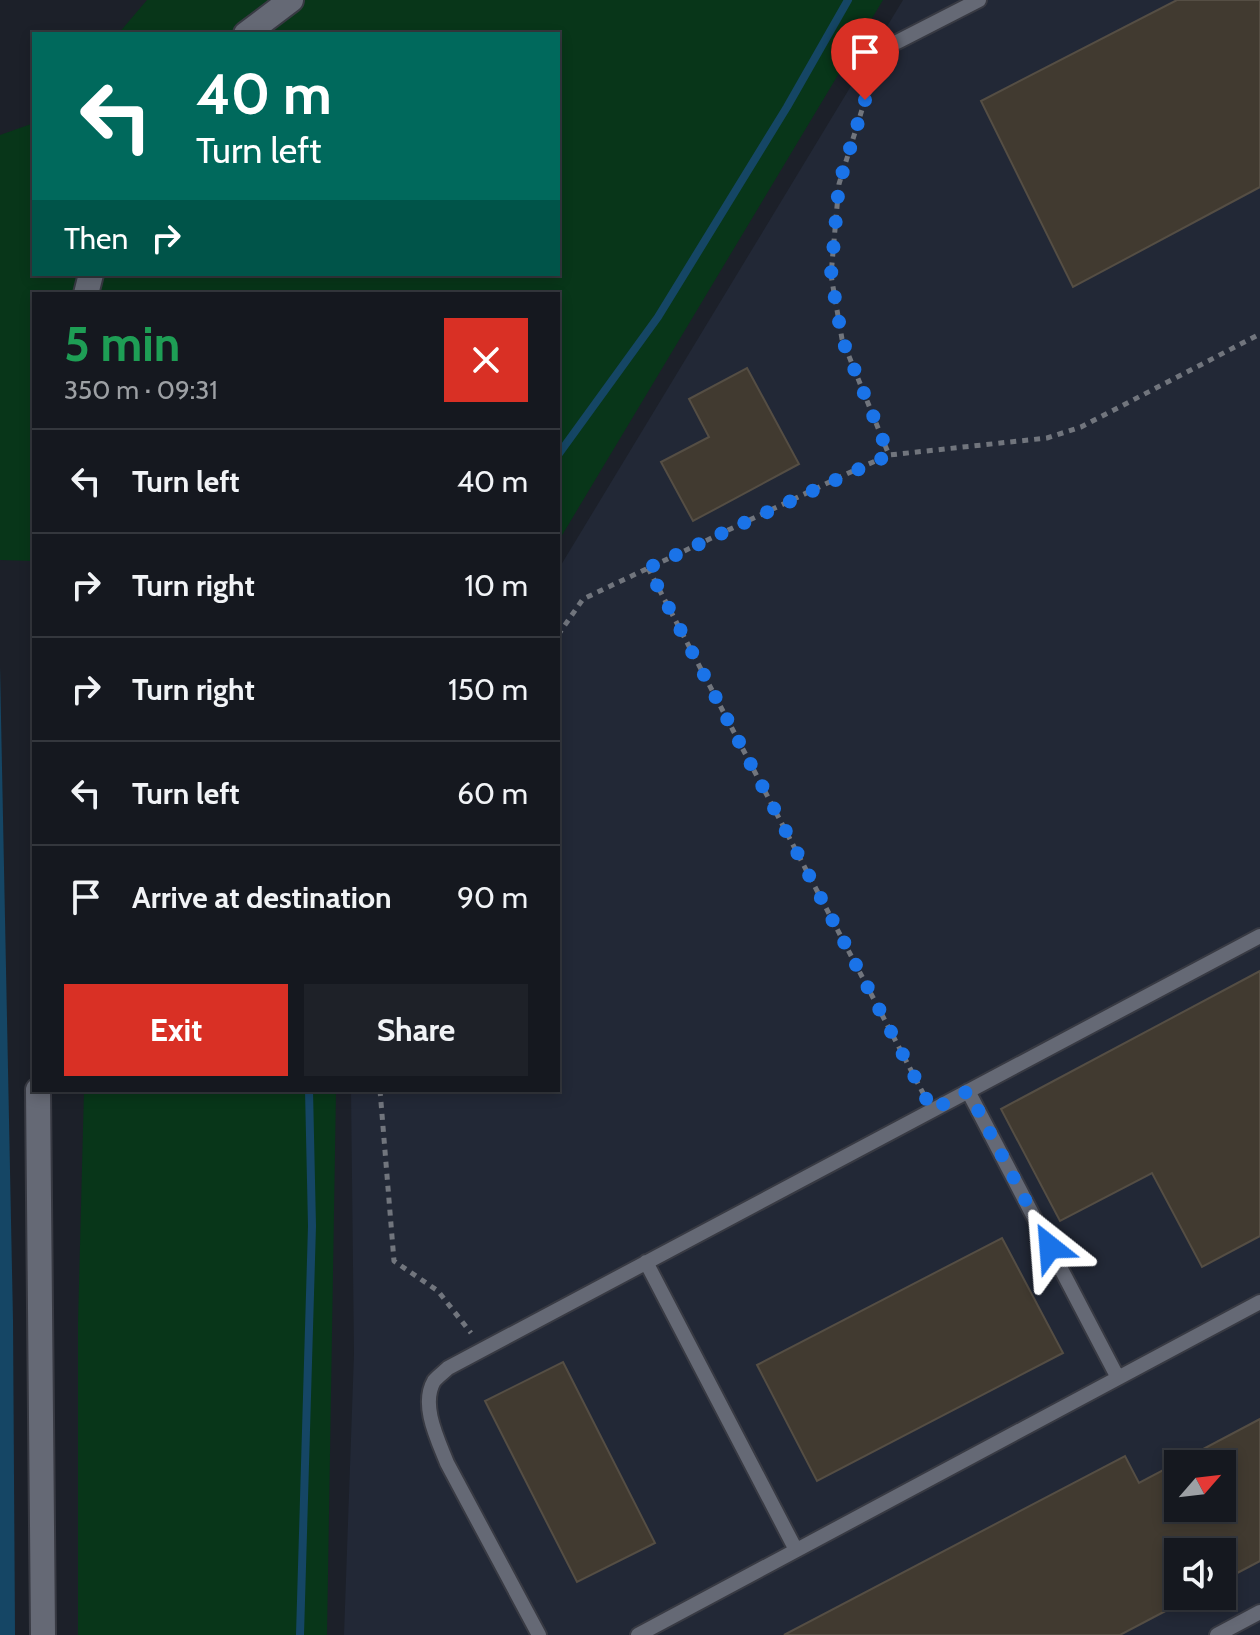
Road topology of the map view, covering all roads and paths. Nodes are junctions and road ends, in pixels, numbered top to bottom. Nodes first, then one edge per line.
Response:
1 (291, 0) edge
2 (979, 0) edge
3 (249, 32) edge
4 (897, 42) joint
5 (1260, 334) edge
6 (889, 455) junction
7 (648, 568) junction
8 (560, 632) edge
9 (1260, 936) edge
10 (968, 1091) junction
11 (38, 1092) edge
12 (380, 1092) edge
13 (932, 1110) junction
14 (646, 1262) junction
15 (1260, 1302) edge
16 (483, 1349) junction
17 (1118, 1378) junction
18 (796, 1550) junction
19 (1260, 1612) edge
20 (43, 1635) edge
21 (539, 1635) edge
22 (638, 1635) edge
23 (1217, 1635) edge

1 - 3 street
2 - 4 lane
4 - 6 path
5 - 6 path
6 - 7 path
7 - 8 path
7 - 13 path
9 - 10 lane
10 - 13 lane
10 - 17 lane
11 - 20 street
12 - 16 path
13 - 14 lane
14 - 16 lane
14 - 18 lane
15 - 17 lane
16 - 21 lane
17 - 18 lane
18 - 22 lane
19 - 23 lane

